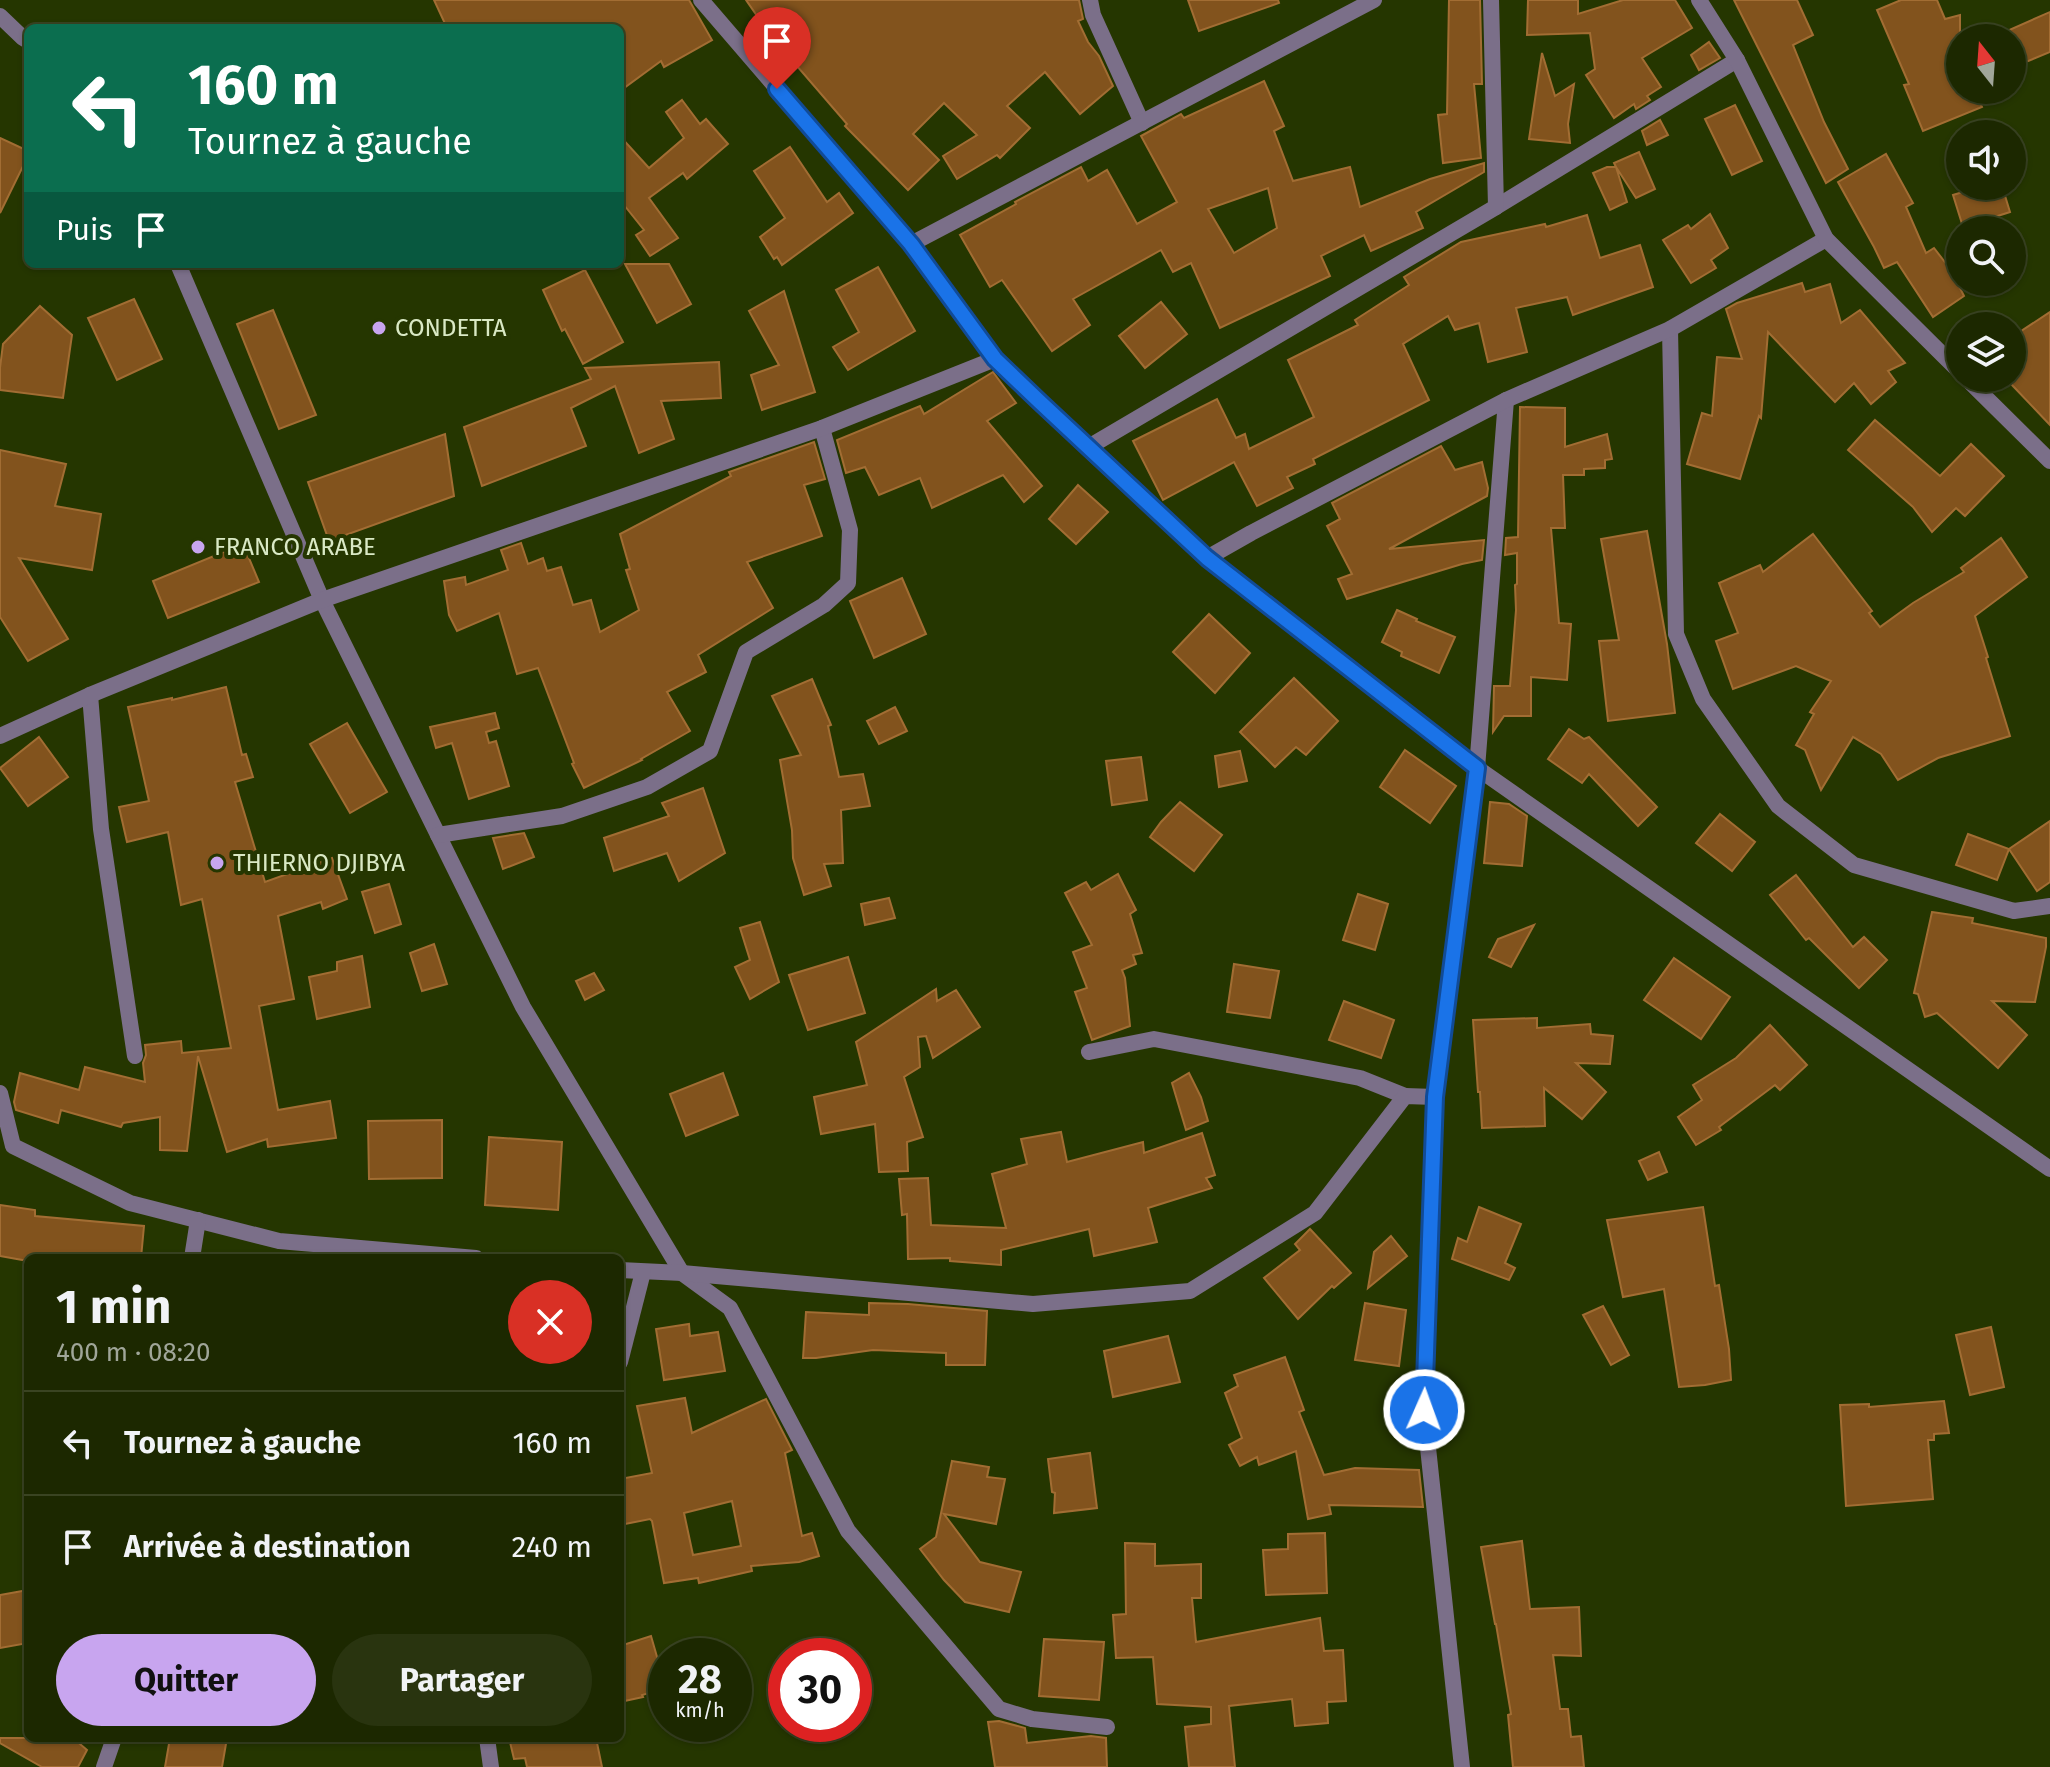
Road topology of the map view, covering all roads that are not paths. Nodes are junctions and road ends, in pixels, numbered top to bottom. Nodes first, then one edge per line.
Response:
1 (701, 0) edge
2 (1090, 0) edge
3 (1374, 0) edge
4 (1491, 0) edge
5 (1699, 0) edge
6 (0, 16) edge
7 (24, 39) edge
8 (1737, 60) junction
9 (1142, 123) junction
10 (1496, 207) junction
11 (1826, 239) junction
12 (911, 244) junction
13 (180, 268) edge
14 (1670, 329) junction
15 (1946, 358) edge
16 (995, 359) junction
17 (1980, 392) edge
18 (1506, 400) junction
19 (822, 428) junction
20 (1087, 448) junction
21 (2050, 461) edge
22 (1207, 558) junction
23 (322, 600) junction
24 (90, 695) junction
25 (0, 736) edge
26 (1477, 768) junction
27 (438, 835) junction
28 (2050, 906) edge
29 (1089, 1052) dead end
30 (135, 1056) dead end
31 (0, 1093) edge
32 (1405, 1096) junction
33 (1435, 1097) junction
34 (7, 1144) edge
35 (2050, 1169) edge
36 (198, 1220) junction
37 (193, 1254) edge
38 (405, 1254) edge
39 (624, 1270) edge
40 (643, 1272) junction
41 (682, 1273) junction
42 (624, 1346) edge
43 (1107, 1727) dead end
44 (113, 1742) edge
45 (488, 1742) edge
46 (104, 1767) edge
47 (491, 1767) edge
48 (1462, 1767) edge

1 - 12 street
2 - 9 street
3 - 9 street
4 - 10 street
5 - 8 street
6 - 7 street
8 - 10 street
8 - 11 street
9 - 12 street
10 - 20 street
11 - 14 street
11 - 15 street
12 - 16 street
13 - 23 street
14 - 18 street
14 - 28 street
16 - 19 street
16 - 20 street
17 - 21 street
18 - 22 street
18 - 26 street
19 - 23 street
19 - 27 street
20 - 22 street
22 - 26 street
23 - 24 street
23 - 27 street
24 - 25 street
24 - 30 street
26 - 33 street
26 - 35 street
27 - 41 street
29 - 32 street
31 - 34 street
32 - 33 street
32 - 41 street
33 - 48 street
34 - 36 street
36 - 37 street
36 - 38 street
39 - 40 street
40 - 41 street
40 - 42 street
41 - 43 street
44 - 46 street
45 - 47 street

